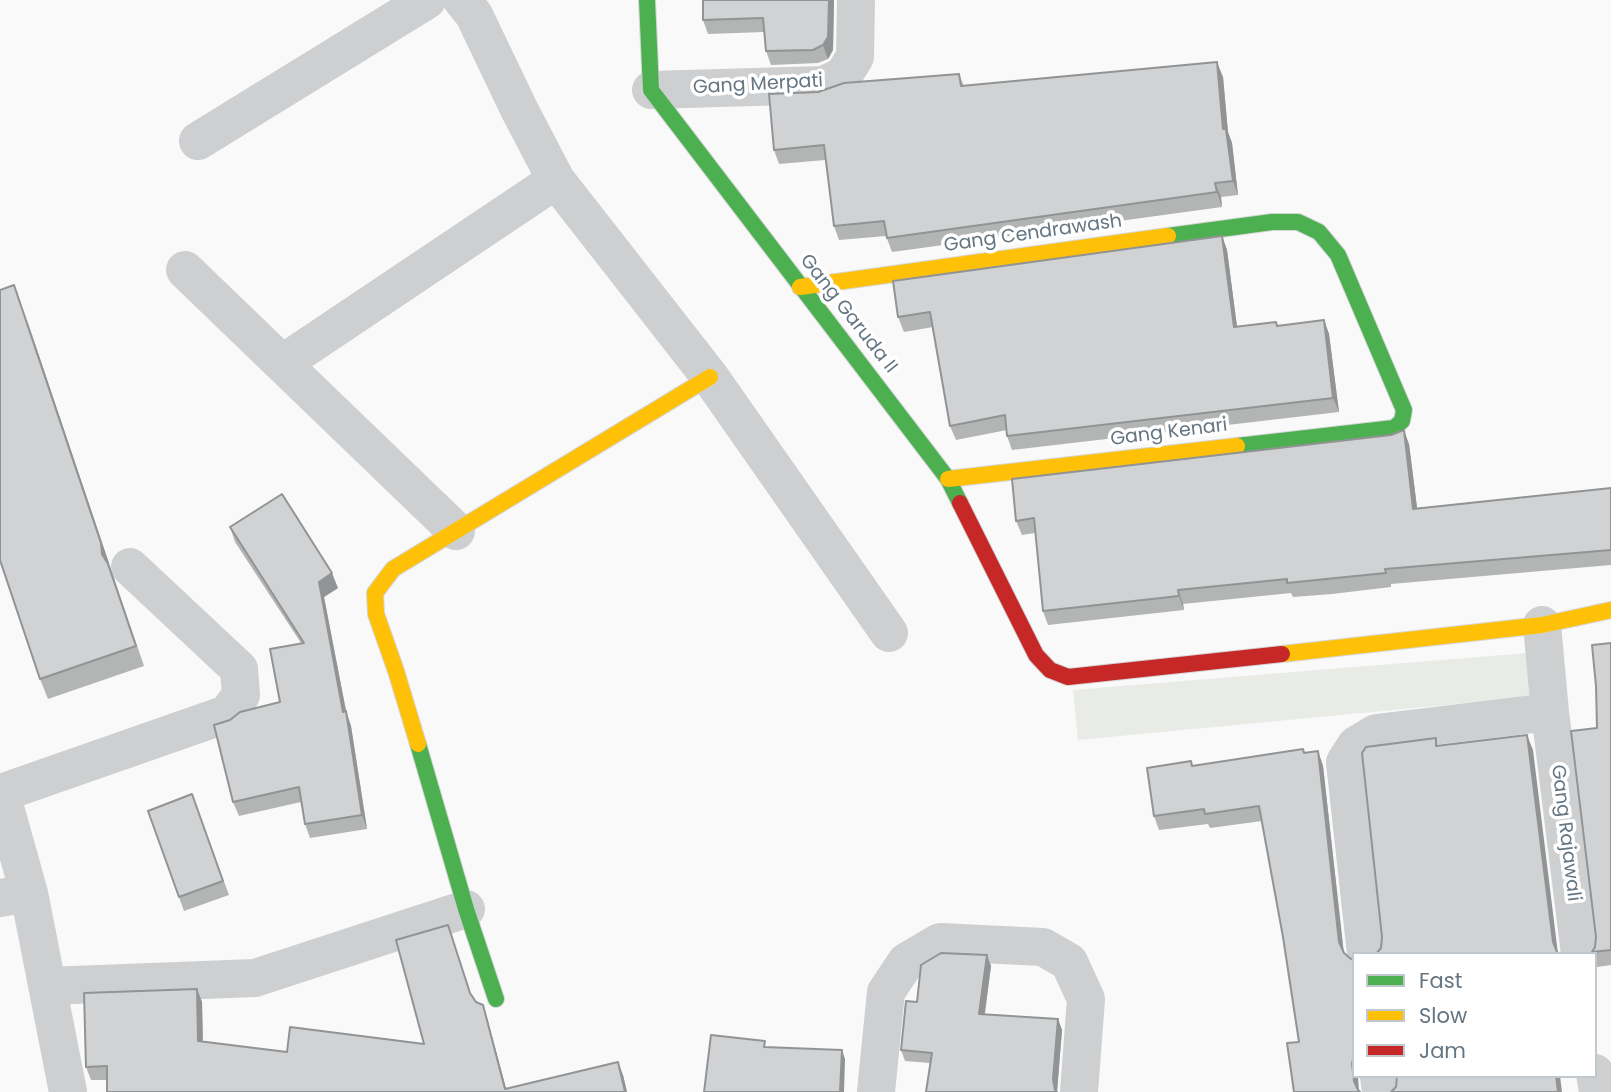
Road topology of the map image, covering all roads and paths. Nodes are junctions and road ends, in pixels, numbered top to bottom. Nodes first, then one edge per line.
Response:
1 (427, 0) edge
2 (462, 0) edge
3 (647, 0) edge
4 (856, 0) edge
5 (651, 90) junction
6 (198, 141) dead end
7 (556, 180) junction
8 (185, 270) dead end
9 (800, 287) junction
10 (283, 363) junction
11 (710, 377) junction
12 (1394, 428) joint
13 (948, 479) junction
14 (456, 531) junction
15 (130, 567) dead end
16 (1611, 610) edge
17 (1542, 625) junction
18 (889, 634) dead end
19 (1550, 712) junction
20 (1, 791) edge
21 (14, 895) edge
22 (466, 909) junction
23 (1366, 952) edge
24 (1580, 952) edge
25 (47, 986) junction
26 (496, 999) dead end
27 (68, 1092) edge
28 (876, 1092) edge
29 (1079, 1092) edge

1 - 6 street
2 - 7 street
3 - 5 street
4 - 5 street, Gang Merpati
5 - 9 street, Gang Garuda II
7 - 10 street
7 - 11 street
8 - 10 street
9 - 12 street, Gang Cendrawash
9 - 13 street, Gang Garuda II
10 - 14 street
11 - 14 street
11 - 18 street
12 - 13 street, Gang Kenari
13 - 17 street, Gang Garuda II
14 - 22 street
15 - 20 street
16 - 17 street
17 - 19 street, Gang Rajawali
19 - 23 street
19 - 24 street, Gang Rajawali
20 - 21 street
21 - 25 street
22 - 25 street
22 - 26 street
25 - 27 street
28 - 29 street

